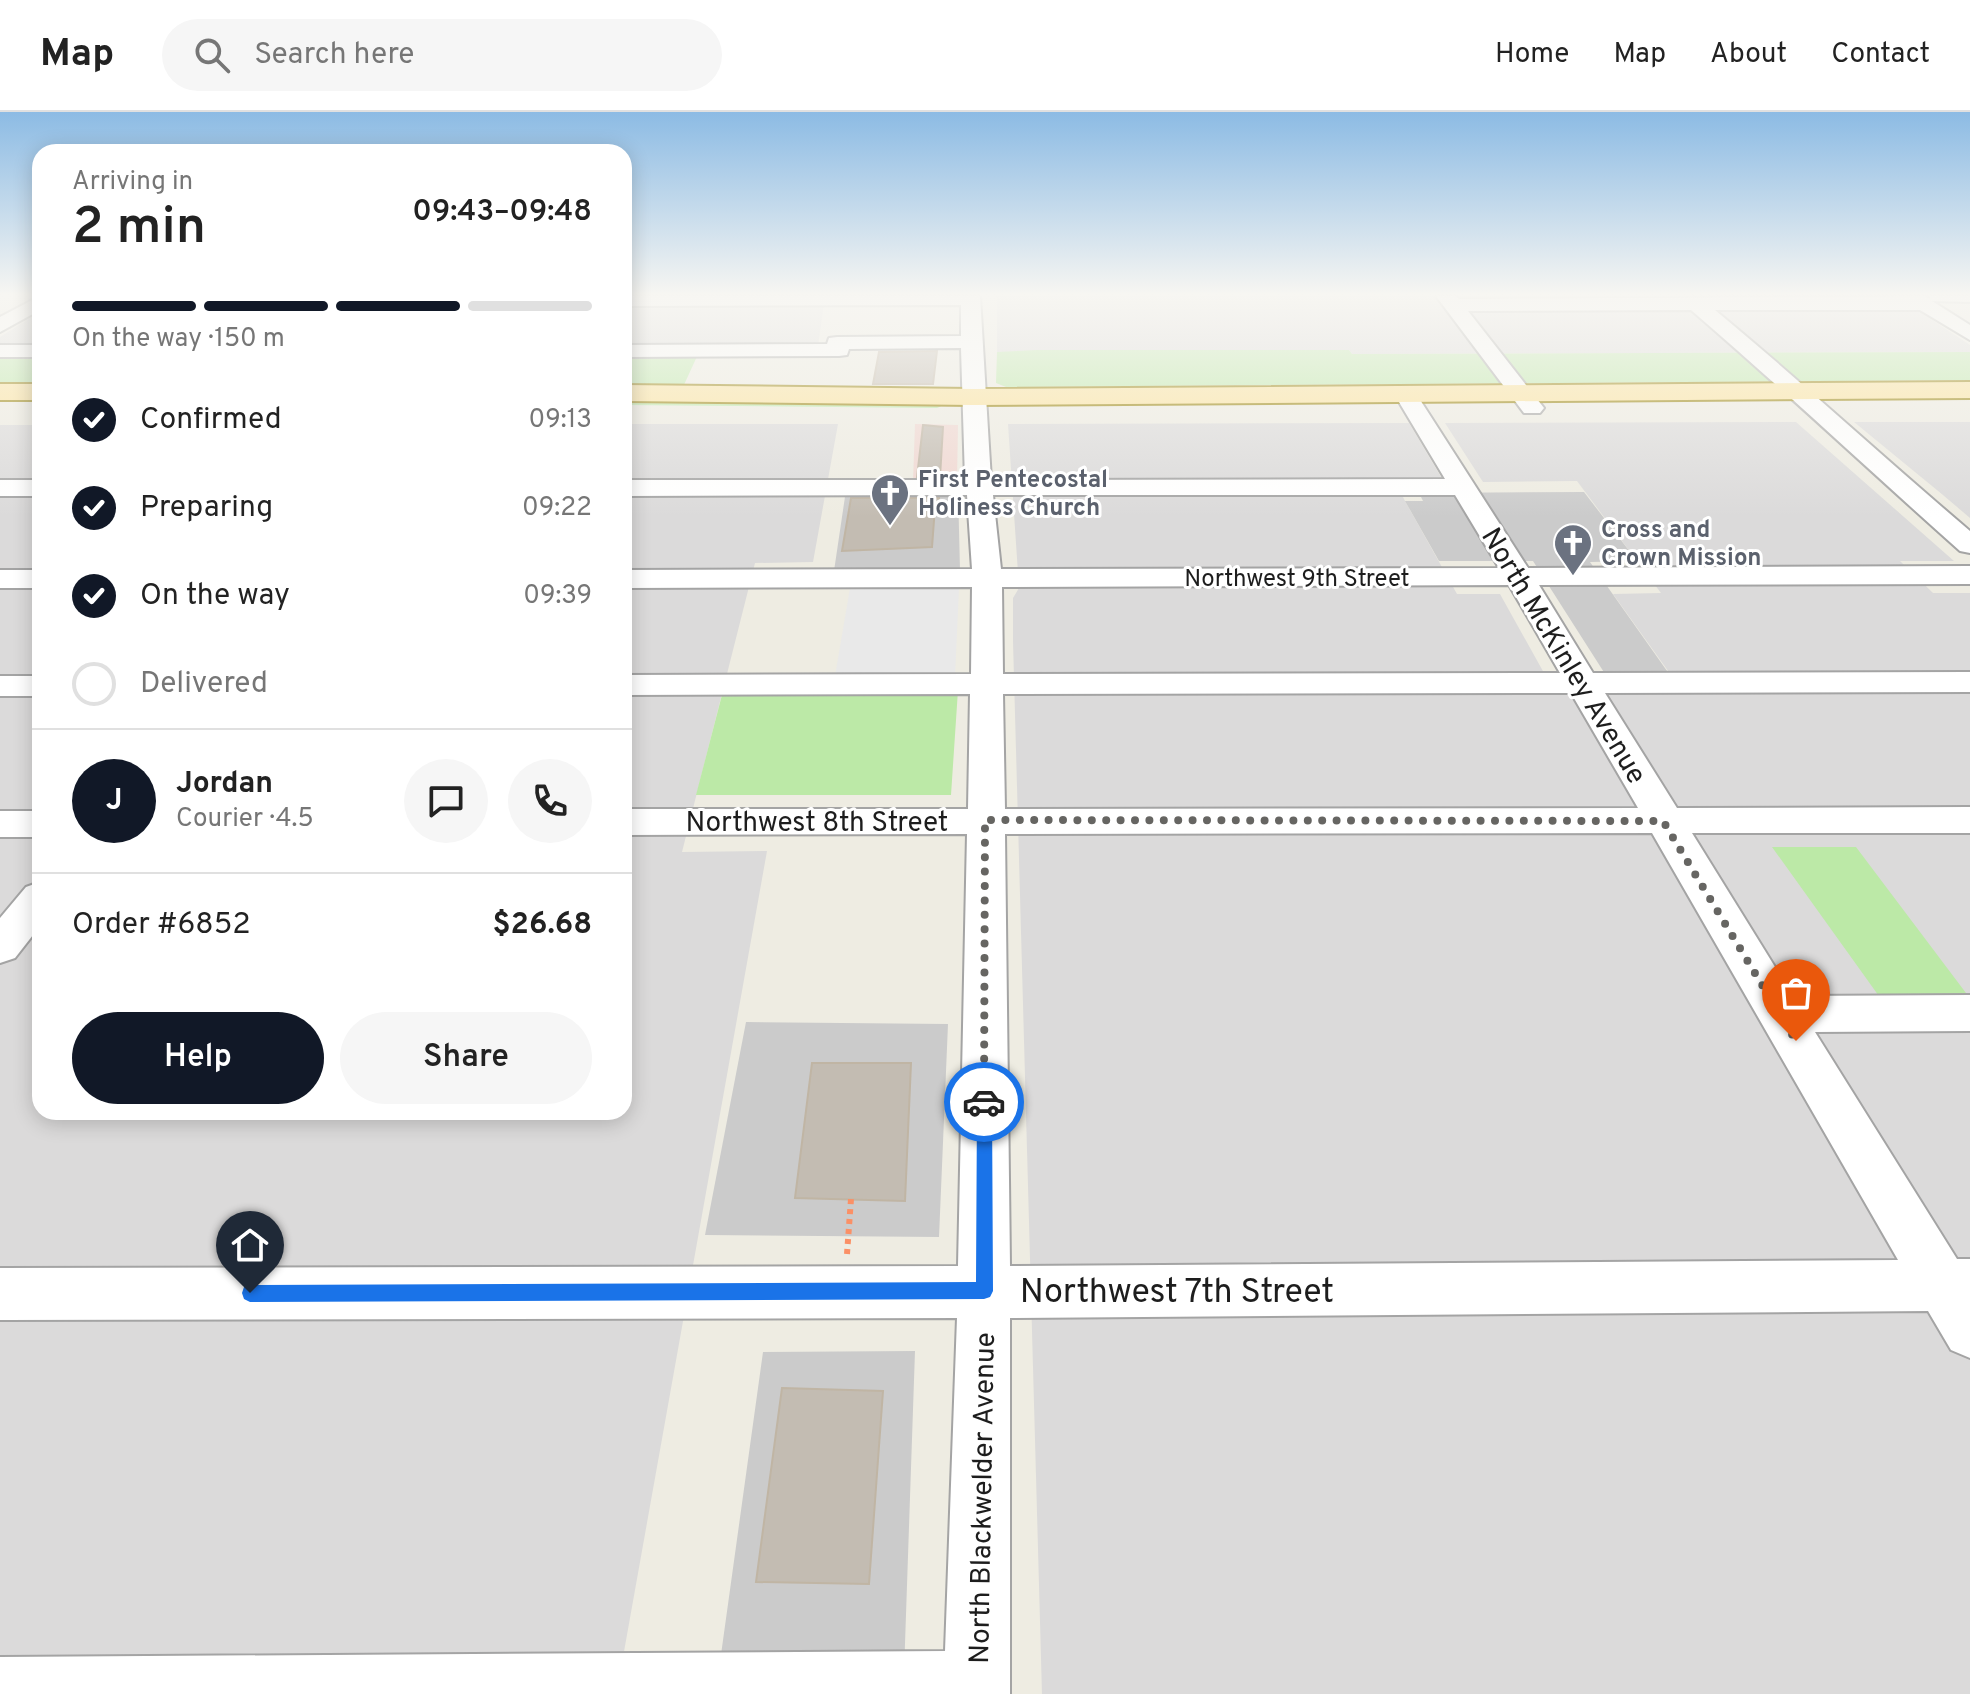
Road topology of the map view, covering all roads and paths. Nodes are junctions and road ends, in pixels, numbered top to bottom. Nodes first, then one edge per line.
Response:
1 (841, 370) edge
2 (972, 370) edge
3 (1502, 370) edge
4 (1771, 370) edge
5 (1970, 390) edge
6 (0, 392) edge
7 (32, 392) edge
8 (632, 393) edge
9 (836, 396) junction
10 (1805, 399) junction
11 (1409, 400) junction
12 (1525, 400) junction
13 (973, 405) junction
14 (1970, 407) edge
15 (0, 409) edge
16 (32, 409) edge
17 (632, 410) edge
18 (1463, 487) junction
19 (0, 488) edge
20 (32, 488) edge
21 (632, 488) edge
22 (978, 489) junction
23 (1970, 545) edge
24 (1970, 575) edge
25 (1519, 577) junction
26 (0, 579) edge
27 (32, 579) edge
28 (632, 579) edge
29 (987, 579) junction
30 (1970, 682) edge
31 (987, 684) junction
32 (1583, 684) junction
33 (632, 685) edge
34 (0, 686) edge
35 (32, 686) edge
36 (985, 820) junction
37 (1970, 820) edge
38 (1663, 821) junction
39 (632, 822) edge
40 (0, 824) edge
41 (32, 824) edge
42 (32, 907) edge
43 (0, 947) edge
44 (1970, 1013) edge
45 (1779, 1014) junction
46 (851, 1199) dead end
47 (1956, 1285) edge
48 (984, 1291) junction
49 (844, 1293) junction
50 (0, 1294) edge
51 (1970, 1331) edge
52 (978, 1689) edge
53 (0, 1690) edge

1 - 9 street
2 - 13 street, North Blackwelder Avenue
3 - 12 street
4 - 10 street
5 - 10 main road
6 - 7 main road
8 - 9 main road
9 - 13 main road
10 - 12 main road
10 - 14 main road
10 - 23 street
11 - 12 main road
11 - 13 main road
11 - 18 street, North McKinley Avenue
13 - 17 main road
13 - 22 street, North Blackwelder Avenue
15 - 16 main road
18 - 22 street
18 - 25 street, North McKinley Avenue
19 - 20 street
21 - 22 street
22 - 29 street, North Blackwelder Avenue
24 - 25 street, Northwest 9th Street
25 - 29 street, Northwest 9th Street
25 - 32 street, North McKinley Avenue
26 - 27 street
28 - 29 street, Northwest 9th Street
29 - 31 street, North Blackwelder Avenue
30 - 32 street
31 - 32 street
31 - 33 street
31 - 36 street, North Blackwelder Avenue
32 - 38 street, North McKinley Avenue
34 - 35 street
36 - 38 street, Northwest 8th Street
36 - 39 street, Northwest 8th Street
36 - 48 street, North Blackwelder Avenue
37 - 38 street, Northwest 8th Street
38 - 45 street, North McKinley Avenue
40 - 41 street
42 - 43 street
44 - 45 street
45 - 47 street, North McKinley Avenue
46 - 49 path
47 - 48 street, Northwest 7th Street
47 - 51 street, North McKinley Avenue
48 - 49 street, Northwest 7th Street
48 - 52 street, North Blackwelder Avenue
49 - 50 street, Northwest 7th Street
52 - 53 street

